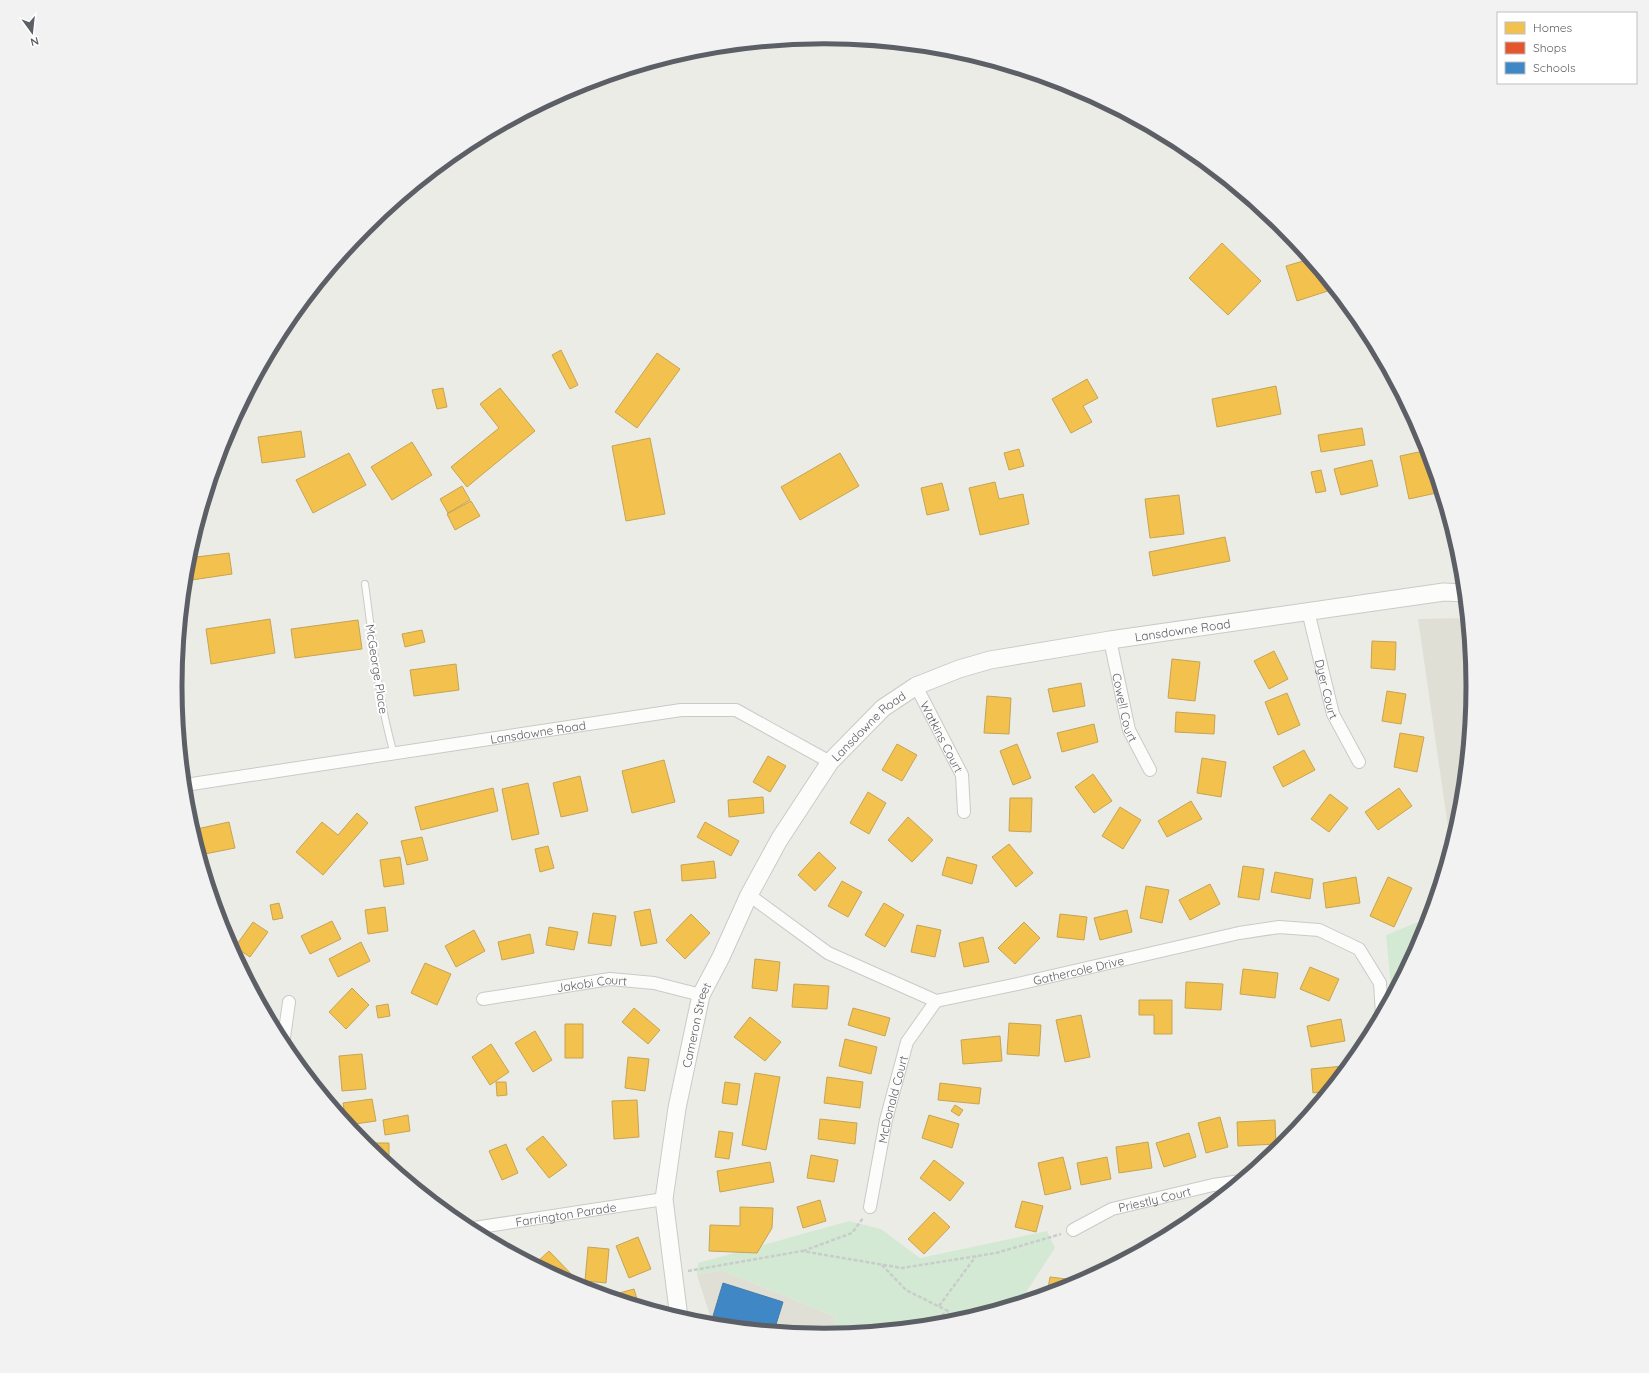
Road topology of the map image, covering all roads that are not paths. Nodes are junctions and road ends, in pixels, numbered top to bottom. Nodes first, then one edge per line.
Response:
1 (365, 584) dead end
2 (1460, 593) edge
3 (1308, 611) junction
4 (1110, 640) junction
5 (916, 686) junction
6 (394, 754) junction
7 (830, 762) junction
8 (1359, 762) dead end
9 (1150, 770) dead end
10 (189, 784) edge
11 (964, 812) dead end
12 (749, 895) junction
13 (701, 995) junction
14 (483, 999) dead end
15 (936, 1000) junction
16 (289, 1002) dead end
17 (1382, 1007) edge
18 (284, 1034) edge
19 (1233, 1182) edge
20 (664, 1199) junction
21 (870, 1207) road end
22 (477, 1227) edge
23 (1073, 1230) road end
24 (678, 1312) edge

1 - 6 lane, McGeorge Place
2 - 3 street, Lansdowne Road
3 - 4 street, Lansdowne Road
3 - 8 street, Dyer Court
4 - 5 street, Lansdowne Road
4 - 9 street, Cowell Court
5 - 7 street, Lansdowne Road
5 - 11 street, Watkins Court
6 - 7 street, Lansdowne Road
6 - 10 street, Lansdowne Road
7 - 12 street, Cameron Street
12 - 13 street, Cameron Street
12 - 15 street
13 - 14 street, Jakobi Court
13 - 20 street, Cameron Street
15 - 17 street, Gathercole Drive
15 - 21 street, McDonald Court
16 - 18 street
19 - 23 street, Priestly Court
20 - 22 street, Farrington Parade
20 - 24 street, Cameron Street

